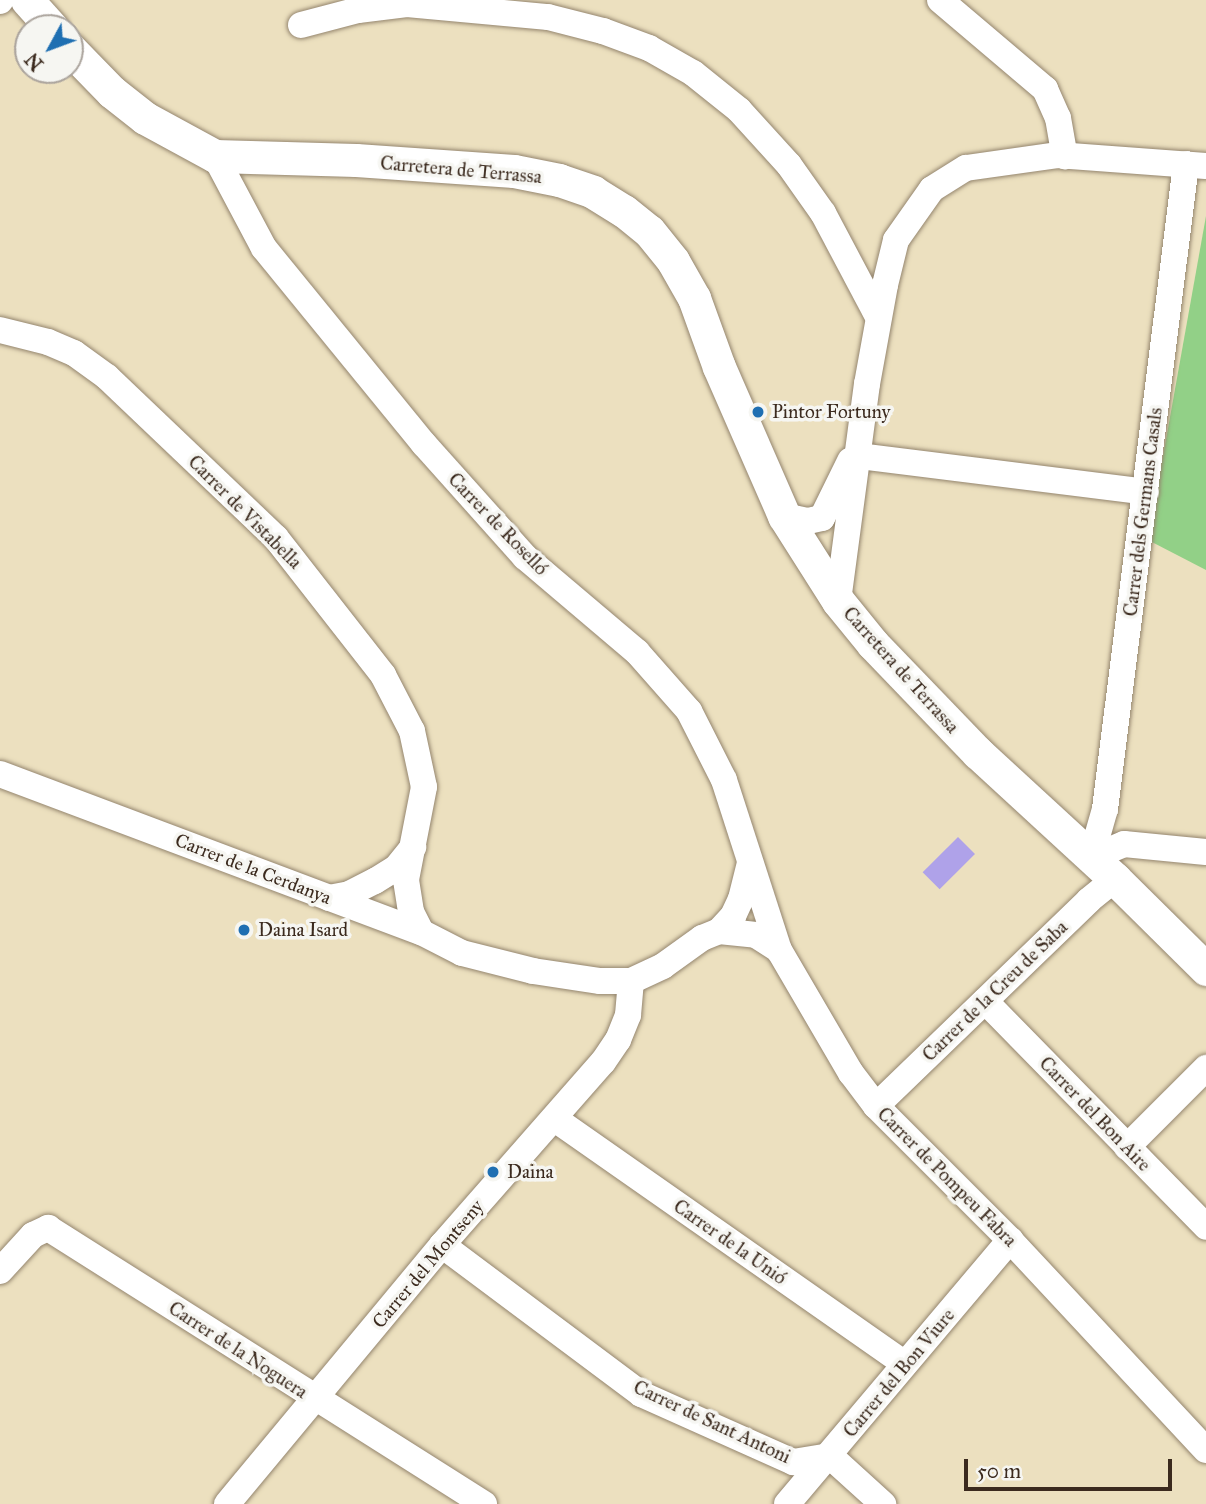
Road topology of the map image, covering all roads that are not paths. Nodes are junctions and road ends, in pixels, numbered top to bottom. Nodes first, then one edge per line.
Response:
1 (27, 0) edge
2 (940, 0) edge
3 (40, 14) edge
4 (301, 25) dead end
5 (84, 63) edge
6 (215, 156) junction
7 (1065, 156) junction
8 (1196, 165) edge
9 (878, 317) junction
10 (0, 330) edge
11 (860, 447) junction
12 (1146, 492) junction
13 (784, 516) junction
14 (838, 601) junction
15 (0, 774) edge
16 (413, 847) junction
17 (1206, 852) edge
18 (750, 863) junction
19 (1103, 868) junction
20 (329, 898) junction
21 (719, 930) junction
22 (421, 932) junction
23 (779, 950) junction
24 (1206, 970) edge
25 (631, 981) junction
26 (985, 1001) junction
27 (1206, 1068) edge
28 (876, 1106) junction
29 (555, 1119) junction
30 (1127, 1147) junction
31 (1206, 1227) edge
32 (1010, 1240) junction
33 (442, 1245) junction
34 (0, 1271) edge
35 (905, 1364) junction
36 (316, 1399) junction
37 (1206, 1450) edge
38 (830, 1456) junction
39 (227, 1504) edge
40 (484, 1504) edge
41 (787, 1504) edge
42 (883, 1504) edge

1 - 3 street
2 - 7 street
4 - 9 street
5 - 6 street, Carretera de Terrassa
6 - 13 street, Carretera de Terrassa
6 - 18 street, Carrer de Roselló
7 - 8 street
7 - 9 street
8 - 12 street, Carrer dels Germans Casals
9 - 11 street
10 - 16 street, Carrer de Vistabella
11 - 12 street
11 - 13 street
11 - 14 street
12 - 19 street, Carrer dels Germans Casals
13 - 14 street, Carretera de Terrassa
14 - 19 street, Carretera de Terrassa
15 - 20 street, Carrer de la Cerdanya
16 - 20 street
16 - 22 street, Carrer de Vistabella
17 - 19 street, Carrer de la Creu de Saba
18 - 21 street
18 - 23 street, Carrer de Pompeu Fabra
19 - 24 street, Carretera de Terrassa
19 - 26 street, Carrer de la Creu de Saba
20 - 22 street, Carrer de la Cerdanya
21 - 23 street
21 - 25 street
22 - 25 street, Carrer de la Cerdanya
23 - 28 street, Carrer de Pompeu Fabra
25 - 29 street, Carrer del Montseny
26 - 28 street, Carrer de la Creu de Saba
26 - 30 street, Carrer del Bon Aire
27 - 30 street
28 - 32 street, Carrer de Pompeu Fabra
29 - 33 street, Carrer del Montseny
29 - 35 street, Carrer de la Unió
30 - 31 street, Carrer del Bon Aire
32 - 35 street, Carrer del Bon Viure
32 - 37 street, Carrer de Pompeu Fabra
33 - 36 street, Carrer del Montseny
33 - 38 street, Carrer de Sant Antoni
34 - 36 street, Carrer de la Noguera
35 - 38 street, Carrer del Bon Viure
36 - 39 street, Carrer del Montseny
36 - 40 street, Carrer de la Noguera
38 - 41 street, Carrer del Bon Viure
38 - 42 street

